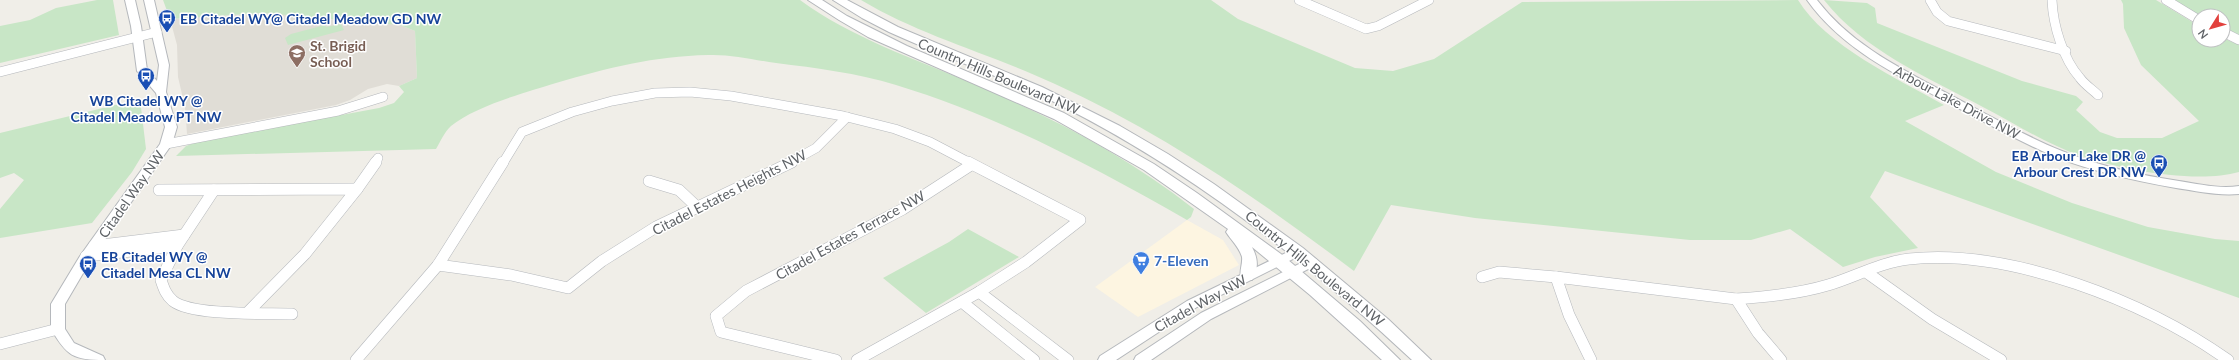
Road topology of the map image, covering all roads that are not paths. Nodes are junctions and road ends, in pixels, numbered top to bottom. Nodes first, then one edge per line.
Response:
1 (130, 0) edge
2 (149, 0) edge
3 (814, 0) edge
4 (838, 0) edge
5 (1299, 0) edge
6 (1429, 0) edge
7 (1812, 0) edge
8 (1930, 0) edge
9 (2052, 0) edge
10 (2166, 0) edge
11 (2191, 15) edge
12 (157, 29) junction
13 (138, 34) junction
14 (2066, 51) junction
15 (0, 67) edge
16 (0, 72) edge
17 (162, 92) junction
18 (2098, 95) dead end
19 (383, 97) dead end
20 (847, 117) junction
21 (166, 144) junction
22 (378, 158) dead end
23 (971, 164) junction
24 (649, 181) dead end
25 (356, 189) junction
26 (159, 190) dead end
27 (214, 190) junction
28 (2237, 192) edge
29 (696, 206) junction
30 (1219, 215) junction
31 (184, 235) junction
32 (177, 246) junction
33 (90, 251) junction
34 (1298, 251) junction
35 (1278, 260) junction
36 (1311, 262) junction
37 (438, 265) junction
38 (1292, 272) junction
39 (1866, 272) junction
40 (1247, 276) junction
41 (1482, 277) dead end
42 (1556, 277) junction
43 (979, 292) junction
44 (1736, 299) junction
45 (962, 302) junction
46 (249, 311) junction
47 (292, 314) dead end
48 (58, 329) junction
49 (0, 344) edge
50 (98, 360) edge
51 (356, 360) edge
52 (836, 360) edge
53 (857, 360) edge
54 (1034, 360) edge
55 (1068, 360) edge
56 (1105, 360) edge
57 (1141, 360) edge
58 (1392, 360) edge
59 (1423, 360) edge
60 (1591, 360) edge
61 (1781, 360) edge
62 (2001, 360) edge
63 (2228, 360) edge

1 - 13 street, Citadel Way NW
2 - 12 street, Citadel Way NW
3 - 30 main road, Country Hills Boulevard NW
4 - 34 main road, Country Hills Boulevard NW
5 - 6 street
7 - 28 street, Arbour Lake Drive NW
8 - 14 street
9 - 14 street
10 - 11 street
12 - 13 street
12 - 17 street, Citadel Way NW
13 - 15 street
13 - 16 street
13 - 17 street, Citadel Way NW
14 - 18 street
17 - 21 street, Citadel Way NW
19 - 21 street
20 - 23 street
20 - 29 street, Citadel Estates Heights NW
20 - 37 street
21 - 33 street, Citadel Way NW
22 - 25 street
23 - 43 street
23 - 52 street, Citadel Estates Terrace NW
24 - 29 street
25 - 27 street
25 - 46 street
26 - 27 street
27 - 31 street
29 - 37 street, Citadel Estates Heights NW
30 - 35 main road, Country Hills Boulevard NW
30 - 40 main road
31 - 32 street
31 - 33 street
32 - 33 street
32 - 46 street
33 - 48 street, Citadel Way NW
34 - 35 street, Citadel Way NW
34 - 36 main road, Country Hills Boulevard NW
35 - 38 main road, Country Hills Boulevard NW
35 - 40 street, Citadel Way NW
36 - 38 street, Citadel Way NW
36 - 59 main road, Country Hills Boulevard NW
37 - 51 street
38 - 57 street, Citadel Way NW
38 - 58 main road, Country Hills Boulevard NW
39 - 44 street
39 - 62 street
39 - 63 street
40 - 56 street, Citadel Way NW
41 - 42 street
42 - 44 street
42 - 60 street
43 - 45 street
43 - 55 street
44 - 61 street
45 - 53 street
45 - 54 street
46 - 47 street
48 - 49 street
48 - 50 street

